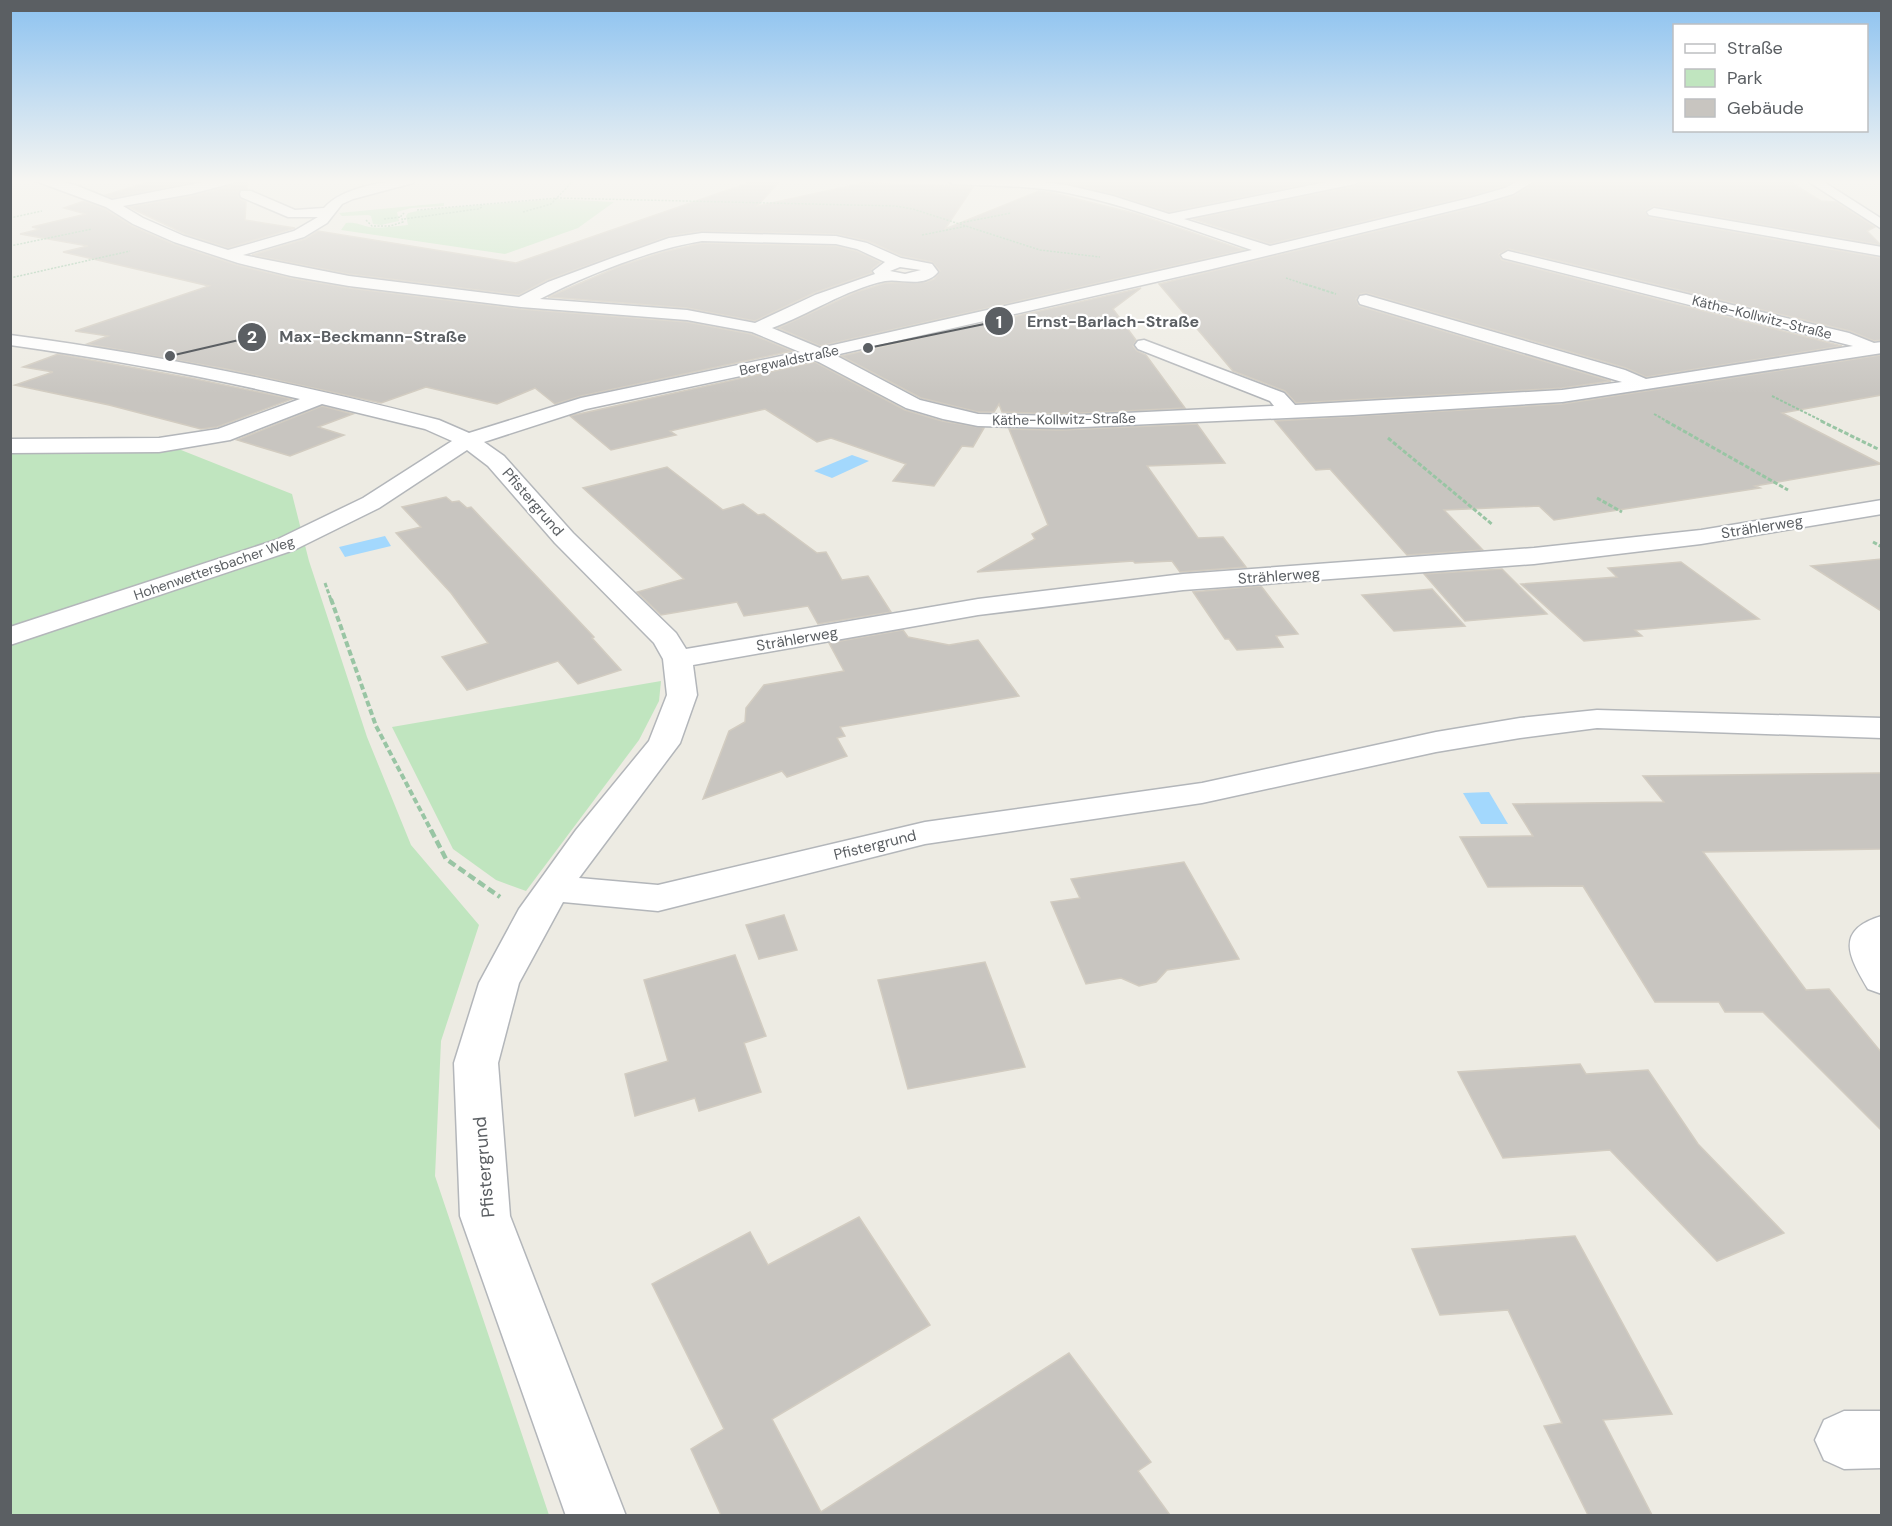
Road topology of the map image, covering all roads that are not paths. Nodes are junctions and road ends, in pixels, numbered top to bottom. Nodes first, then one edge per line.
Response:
1 (215, 251) edge
2 (239, 251) edge
3 (645, 251) edge
4 (874, 251) edge
5 (1270, 251) edge
6 (225, 255) junction
7 (1508, 255) dead end
8 (898, 262) junction
9 (885, 276) junction
10 (1366, 300) road end
11 (521, 302) junction
12 (756, 328) junction
13 (10, 340) edge
14 (1144, 345) dead end
15 (1878, 347) edge
16 (817, 354) junction
17 (1644, 385) junction
18 (320, 398) junction
19 (1289, 411) junction
20 (468, 440) junction
21 (10, 446) edge
22 (1881, 507) edge
23 (10, 637) edge
24 (678, 659) junction
25 (1881, 728) edge
26 (545, 898) junction
27 (1881, 930) edge
28 (1881, 979) edge
29 (596, 1515) edge

1 - 6 street, Käthe-Kollwitz-Straße
2 - 6 street
3 - 11 street
4 - 8 street
5 - 16 street, Bergwaldstraße
6 - 11 street, Käthe-Kollwitz-Straße
7 - 15 street, Käthe-Kollwitz-Straße
8 - 9 street
8 - 9 street
9 - 12 street
10 - 17 street
11 - 12 street, Käthe-Kollwitz-Straße
12 - 16 street, Käthe-Kollwitz-Straße
13 - 18 street, Pfistergrund
14 - 19 street
15 - 17 street, Käthe-Kollwitz-Straße
16 - 19 street, Käthe-Kollwitz-Straße
16 - 20 street, Bergwaldstraße
17 - 19 street, Käthe-Kollwitz-Straße
18 - 20 street, Pfistergrund
18 - 21 street
20 - 23 street, Hohenwettersbacher Weg
20 - 24 street, Pfistergrund
22 - 24 street, Strählerweg
24 - 26 street, Pfistergrund
25 - 26 street, Pfistergrund
26 - 29 street, Pfistergrund
27 - 28 street

